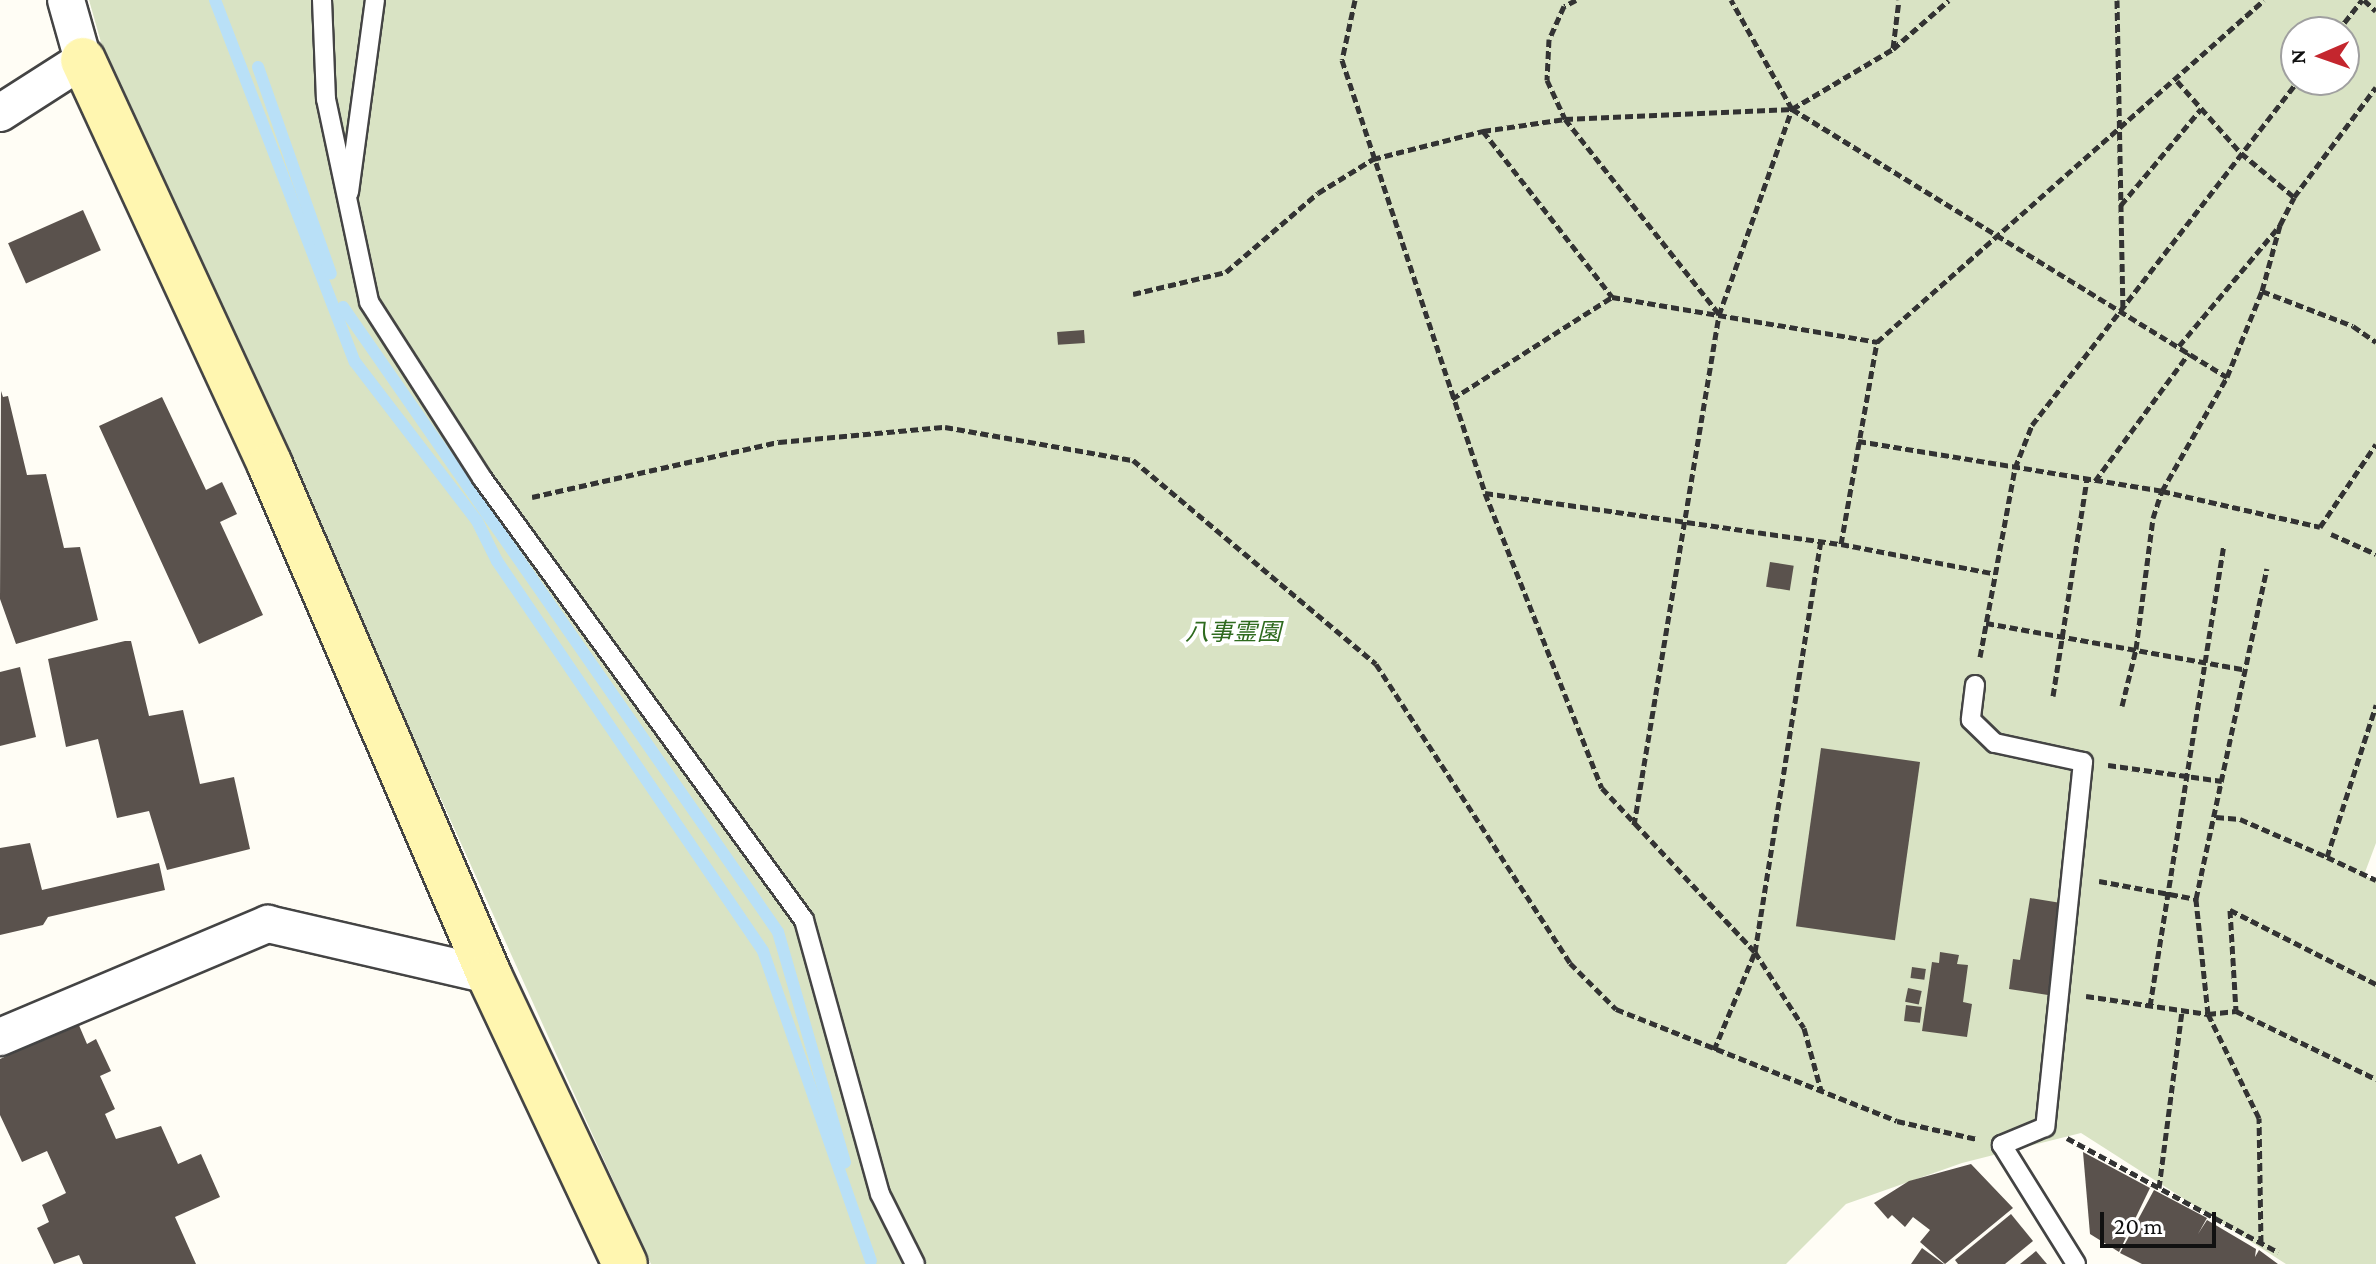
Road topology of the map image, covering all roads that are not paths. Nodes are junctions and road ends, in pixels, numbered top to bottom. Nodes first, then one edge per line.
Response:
1 (66, 0) edge
2 (322, 0) edge
3 (375, 0) edge
4 (83, 60) junction
5 (0, 113) edge
6 (346, 210) junction
7 (1975, 685) road end
8 (489, 975) junction
9 (0, 1037) edge
10 (625, 1264) edge
11 (915, 1264) edge
12 (2076, 1264) edge

1 - 4 street
2 - 6 lane
3 - 6 lane
4 - 5 street
4 - 8 street
6 - 11 lane
7 - 12 lane
8 - 9 street
8 - 10 street

